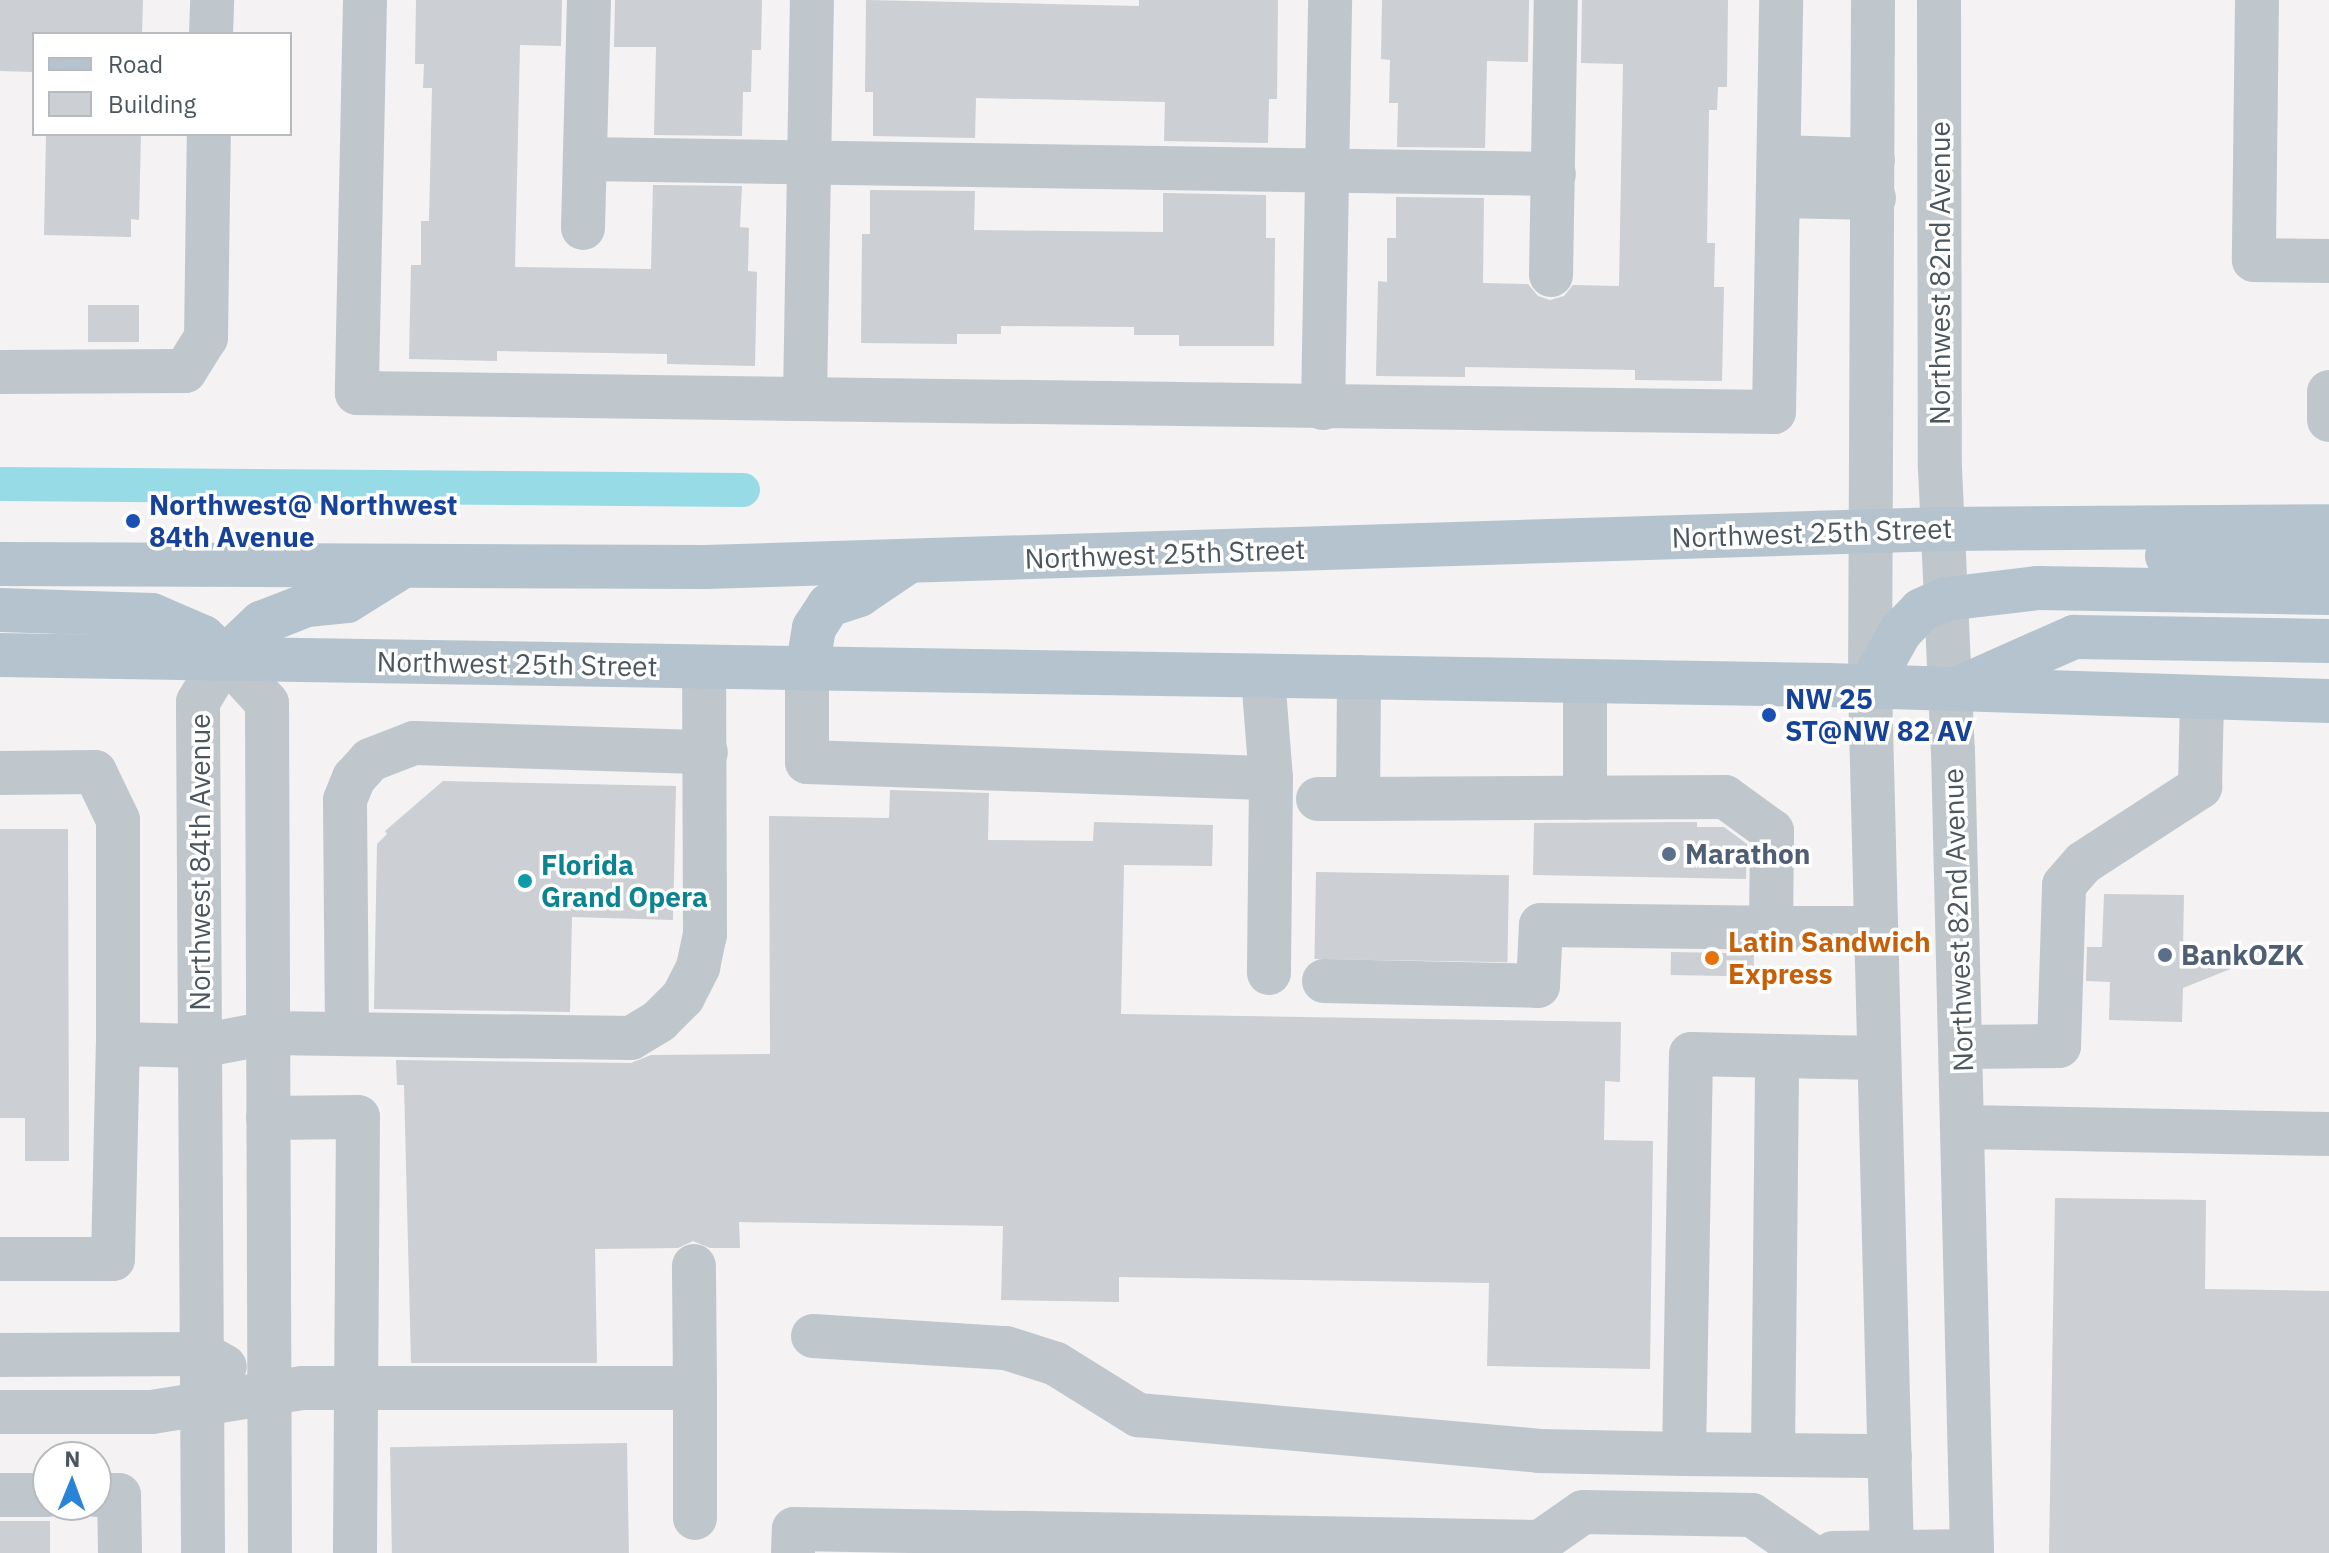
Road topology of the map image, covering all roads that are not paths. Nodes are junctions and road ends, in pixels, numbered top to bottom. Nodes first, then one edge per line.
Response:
1 (212, 0) edge
2 (365, 0) edge
3 (589, 0) edge
4 (812, 0) edge
5 (1330, 0) edge
6 (1556, 0) edge
7 (1781, 0) edge
8 (1873, 0) edge
9 (1939, 0) edge
10 (2257, 0) edge
11 (211, 32) edge
12 (209, 136) edge
13 (585, 159) junction
14 (808, 163) junction
15 (1328, 170) junction
16 (1554, 174) junction
17 (1780, 176) junction
18 (1874, 179) junction
19 (583, 228) dead end
20 (2329, 261) edge
21 (1551, 275) dead end
22 (0, 372) edge
23 (2329, 392) edge
24 (805, 397) junction
25 (1323, 408) junction
26 (2329, 420) edge
27 (2329, 526) edge
28 (1942, 529) junction
29 (1871, 531) junction
30 (2329, 561) edge
31 (908, 562) junction
32 (0, 564) edge
33 (397, 570) junction
34 (2329, 593) edge
35 (1946, 599) junction
36 (0, 610) edge
37 (2329, 641) edge
38 (0, 655) edge
39 (225, 657) junction
40 (704, 667) junction
41 (807, 669) junction
42 (1263, 677) junction
43 (1359, 677) junction
44 (1585, 682) junction
45 (1870, 686) junction
46 (1951, 692) junction
47 (2202, 699) junction
48 (2329, 701) edge
49 (706, 752) junction
50 (0, 773) edge
51 (1271, 778) junction
52 (1585, 798) junction
53 (1771, 928) junction
54 (1876, 928) junction
55 (1269, 973) dead end
56 (1324, 981) dead end
57 (268, 1033) junction
58 (347, 1033) junction
59 (118, 1044) junction
60 (200, 1046) junction
61 (1961, 1047) junction
62 (1777, 1056) junction
63 (1879, 1058) junction
64 (268, 1118) junction
65 (1964, 1127) junction
66 (2329, 1134) edge
67 (0, 1259) edge
68 (694, 1266) dead end
69 (813, 1336) dead end
70 (202, 1354) junction
71 (0, 1355) edge
72 (695, 1388) junction
73 (356, 1389) junction
74 (269, 1393) junction
75 (202, 1403) junction
76 (0, 1412) edge
77 (1684, 1454) junction
78 (1773, 1455) junction
79 (1890, 1456) junction
80 (0, 1495) edge
81 (32, 1495) edge
82 (112, 1495) edge
83 (695, 1518) dead end
84 (1543, 1547) edge
85 (1892, 1552) edge
86 (1972, 1552) edge
87 (120, 1553) edge
88 (203, 1553) edge
89 (270, 1553) edge
90 (355, 1553) edge
91 (793, 1553) edge
92 (1807, 1553) edge
93 (1833, 1553) edge

1 - 11 street
2 - 24 street
3 - 13 street
4 - 14 street
5 - 15 street
6 - 16 street
7 - 17 street
8 - 18 street
9 - 28 street, Northwest 82nd Avenue
10 - 20 street
12 - 22 street
13 - 14 street
13 - 19 street
14 - 15 street
14 - 24 street
15 - 16 street
15 - 25 street
16 - 21 street
17 - 18 street
17 - 25 street
18 - 29 street
23 - 26 street
24 - 25 street
27 - 28 main road, Northwest 25th Street
28 - 29 main road, Northwest 25th Street
28 - 30 main road
28 - 35 street, Northwest 82nd Avenue
29 - 31 main road, Northwest 25th Street
29 - 45 street
31 - 33 main road, Northwest 25th Street
31 - 41 main road
32 - 33 main road, Northwest 25th Street
33 - 39 main road
34 - 35 main road
35 - 45 main road
35 - 46 street, Northwest 82nd Avenue
36 - 39 main road
37 - 46 main road
38 - 39 main road, Northwest 25th Street
39 - 40 main road, Northwest 25th Street
39 - 57 street
39 - 60 street, Northwest 84th Avenue
40 - 41 main road, Northwest 25th Street
40 - 49 street
41 - 42 main road, Northwest 25th Street
41 - 51 street
42 - 43 main road, Northwest 25th Street
42 - 51 street
43 - 44 main road, Northwest 25th Street
43 - 52 street
44 - 45 main road, Northwest 25th Street
44 - 52 street
45 - 46 main road, Northwest 25th Street
45 - 54 street
46 - 47 main road, Northwest 25th Street
46 - 61 street, Northwest 82nd Avenue
47 - 48 main road, Northwest 25th Street
47 - 61 street
49 - 58 street
49 - 58 street
50 - 59 street
51 - 55 street
52 - 53 street
53 - 54 street
53 - 56 street
54 - 63 street
57 - 58 street
57 - 60 street
57 - 64 street
59 - 60 street
59 - 67 street
60 - 70 street, Northwest 84th Avenue
61 - 65 street, Northwest 82nd Avenue
62 - 63 street
62 - 77 street
62 - 78 street
63 - 79 street
64 - 73 street
64 - 74 street
65 - 66 street
65 - 86 street, Northwest 82nd Avenue
68 - 72 street
69 - 77 street
70 - 71 street
70 - 74 street
70 - 75 street, Northwest 84th Avenue
72 - 73 street
72 - 83 street
73 - 74 street
73 - 90 street
74 - 75 street
74 - 89 street
75 - 76 street
75 - 88 street, Northwest 84th Avenue
77 - 78 street
78 - 79 street
79 - 85 street
80 - 81 street
82 - 87 street
84 - 91 street
84 - 92 street
85 - 86 street
85 - 93 street

